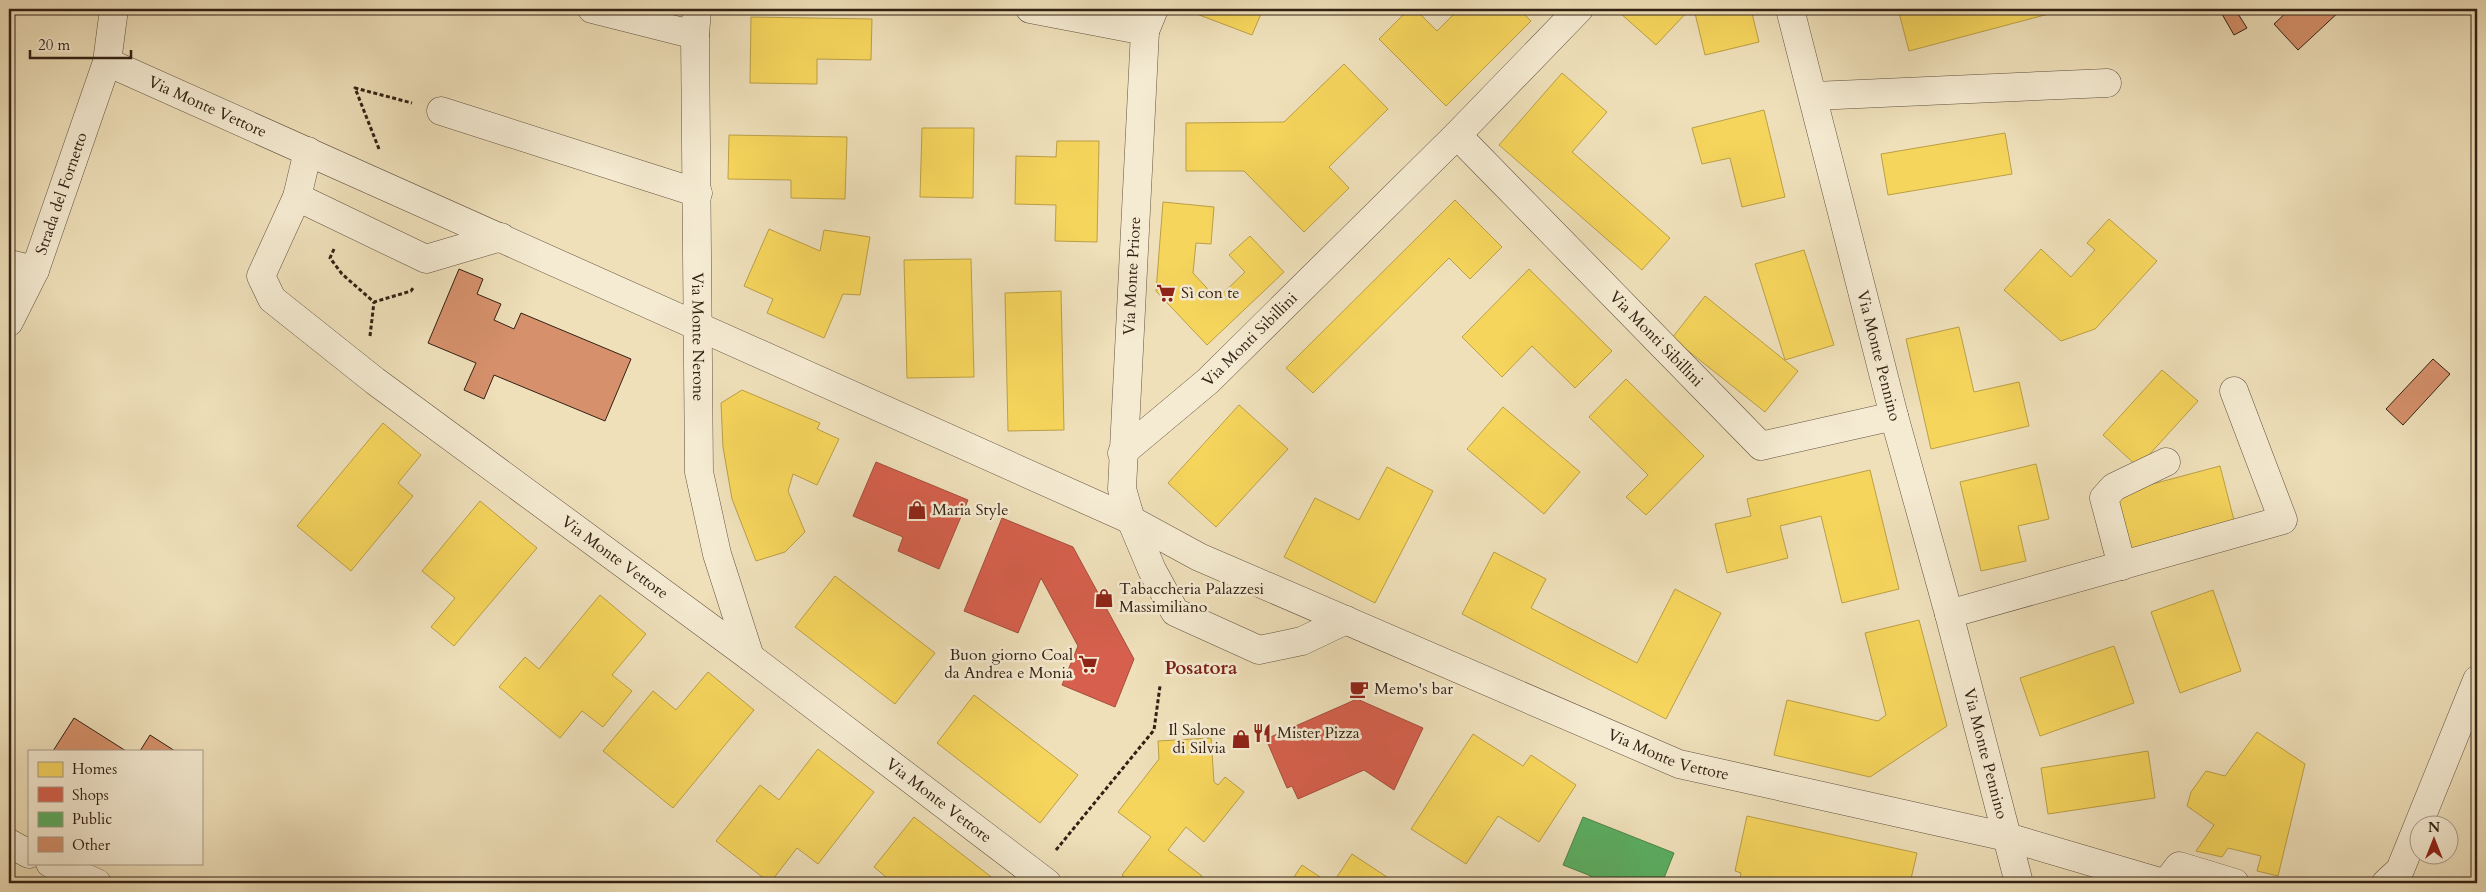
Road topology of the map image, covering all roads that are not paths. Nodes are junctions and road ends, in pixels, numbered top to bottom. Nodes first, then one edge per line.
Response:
1 (114, 9) edge
2 (592, 9) edge
3 (1030, 9) edge
4 (1580, 9) edge
5 (1790, 9) edge
6 (1149, 20) edge
7 (696, 22) edge
8 (107, 62) junction
9 (2107, 83) dead end
10 (1814, 96) junction
11 (441, 111) road end
12 (1457, 134) junction
13 (308, 151) junction
14 (698, 193) junction
15 (297, 197) junction
16 (501, 237) junction
17 (9, 264) edge
18 (35, 270) junction
19 (9, 322) edge
20 (698, 325) junction
21 (2234, 391) dead end
22 (1894, 416) junction
23 (1122, 453) junction
24 (2166, 462) dead end
25 (1131, 520) junction
26 (2122, 566) junction
27 (1949, 614) junction
28 (1346, 620) junction
29 (750, 657) junction
30 (2477, 680) edge
31 (2007, 837) junction
32 (9, 843) edge
33 (28, 853) edge
34 (52, 864) edge
35 (1041, 879) edge
36 (96, 883) edge
37 (2019, 883) edge
38 (2164, 883) edge
39 (2235, 883) edge
40 (2386, 883) edge

1 - 8 street, Strada del Fornetto
2 - 7 street
3 - 6 street, Via Monte Priore
4 - 12 street, Via Monti Sibillini
5 - 10 street, Via Monte Pennino
6 - 23 street, Via Monte Priore
7 - 14 street, Via Monte Nerone
8 - 13 street, Via Monte Vettore
8 - 18 street, Strada del Fornetto
9 - 10 street
10 - 22 street, Via Monte Pennino
11 - 14 street
12 - 22 street, Via Monti Sibillini
12 - 23 street, Via Monti Sibillini
13 - 15 street, Via Monte Vettore
13 - 16 street, Via Monte Vettore
14 - 20 street, Via Monte Nerone
15 - 16 street
15 - 29 street, Via Monte Vettore
16 - 20 street, Via Monte Vettore
17 - 18 street
18 - 19 street, Strada del Fornetto
20 - 25 street, Via Monte Vettore
20 - 29 street, Via Monte Nerone
21 - 26 street
22 - 27 street, Via Monte Pennino
23 - 25 street, Via Monte Priore
24 - 26 street
25 - 28 street, Via Monte Vettore
25 - 28 street
26 - 27 street
27 - 31 street, Via Monte Pennino
28 - 31 street, Via Monte Vettore
29 - 35 street, Via Monte Vettore
30 - 40 street
31 - 37 street
31 - 38 street, Via Monte Vettore
32 - 33 street
34 - 36 street
38 - 39 street

